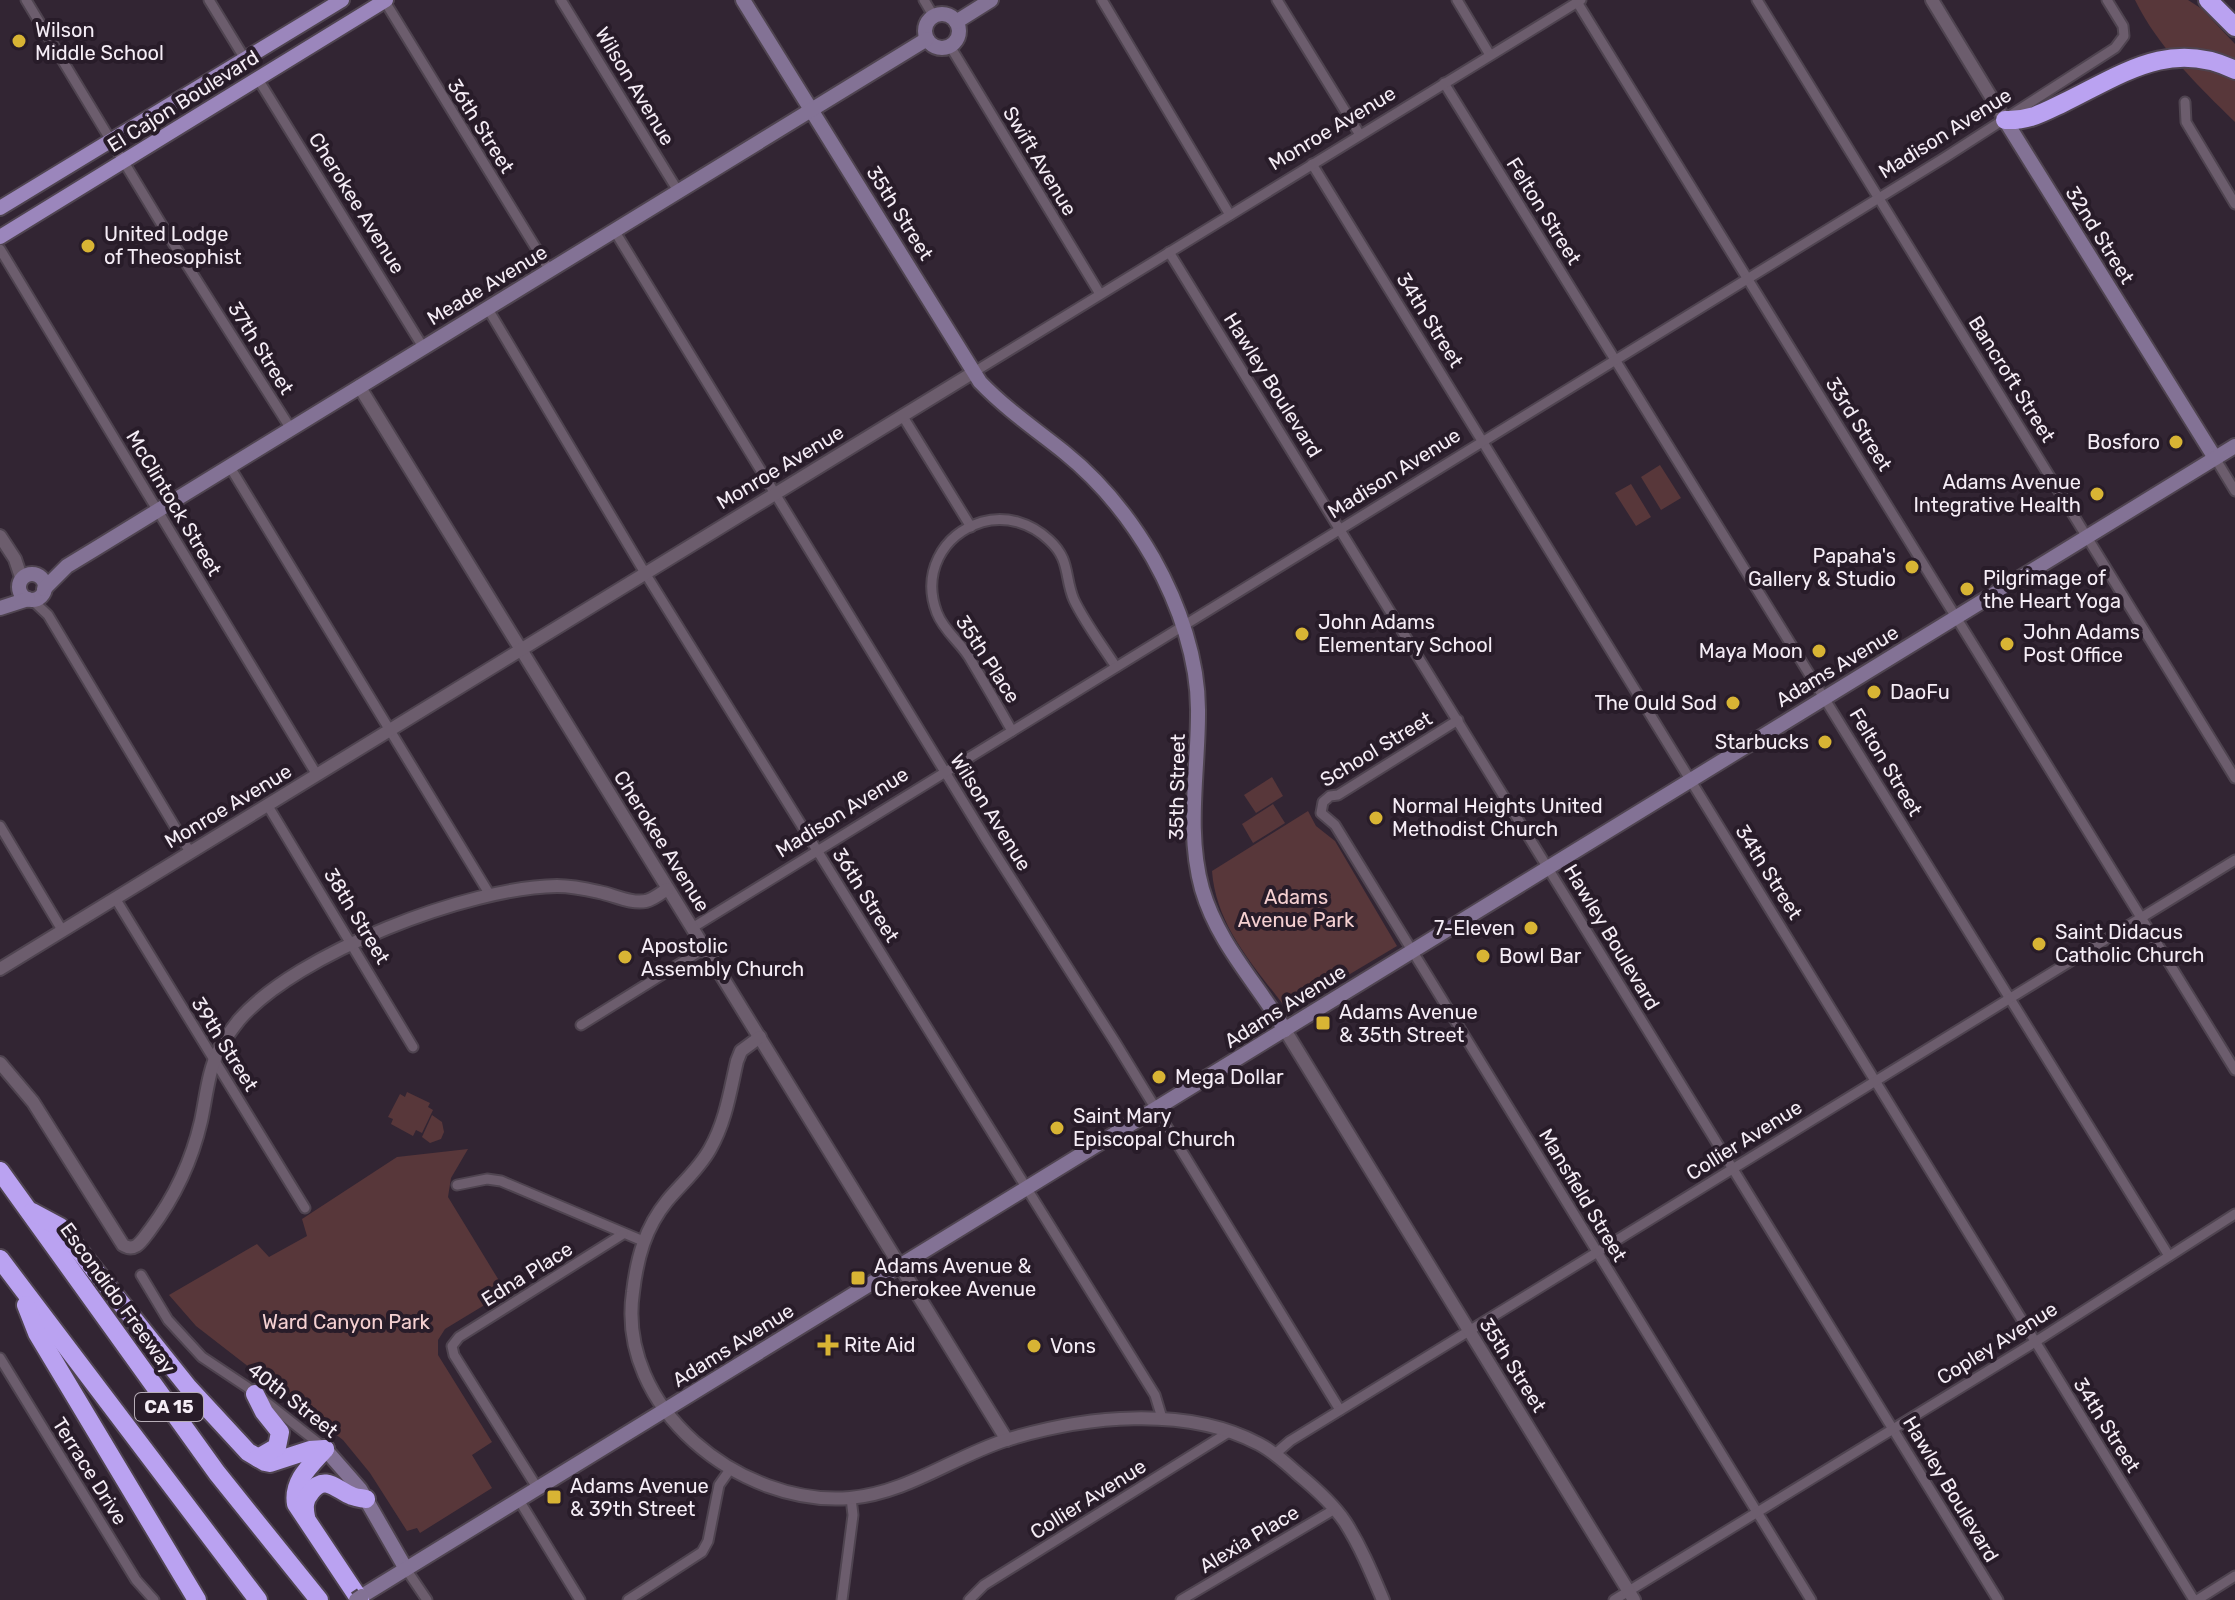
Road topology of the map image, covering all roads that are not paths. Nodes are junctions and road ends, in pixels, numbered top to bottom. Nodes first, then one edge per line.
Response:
1 (26, 0) edge
2 (209, 0) edge
3 (342, 0) edge
4 (385, 0) edge
5 (561, 0) edge
6 (743, 0) edge
7 (924, 0) edge
8 (991, 0) edge
9 (1102, 0) edge
10 (1277, 0) edge
11 (1457, 0) edge
12 (1757, 0) edge
13 (1932, 0) edge
14 (2107, 0) edge
15 (2208, 0) edge
16 (1579, 1) edge
17 (934, 17) junction
18 (956, 22) junction
19 (2235, 27) edge
20 (927, 39) junction
21 (950, 46) junction
22 (1490, 55) junction
23 (245, 59) junction
24 (2235, 70) edge
25 (258, 79) junction
26 (1444, 83) junction
27 (2185, 102) dead end
28 (812, 110) junction
29 (2005, 120) junction
30 (1360, 135) junction
31 (111, 140) junction
32 (124, 161) junction
33 (1312, 164) junction
34 (678, 191) junction
35 (1878, 198) junction
36 (2235, 204) edge
37 (0, 208) edge
38 (1230, 215) junction
39 (614, 230) junction
40 (0, 237) edge
41 (0, 249) edge
42 (1169, 252) junction
43 (550, 271) junction
44 (1748, 278) junction
45 (1100, 294) junction
46 (488, 309) junction
47 (423, 347) junction
48 (1615, 361) junction
49 (974, 372) junction
50 (359, 386) junction
51 (902, 415) junction
52 (291, 429) junction
53 (1483, 441) junction
54 (2235, 446) edge
55 (2215, 458) junction
56 (230, 467) junction
57 (2235, 491) edge
58 (774, 494) junction
59 (158, 511) junction
60 (971, 527) junction
61 (1341, 529) junction
62 (0, 536) edge
63 (2087, 537) junction
64 (645, 573) junction
65 (32, 587) junction
66 (0, 607) edge
67 (1957, 616) junction
68 (1183, 626) junction
69 (521, 649) junction
70 (1116, 667) junction
71 (1824, 697) junction
72 (1458, 720) junction
73 (391, 730) junction
74 (1012, 731) junction
75 (945, 772) junction
76 (317, 775) junction
77 (2235, 778) edge
78 (1690, 780) junction
79 (268, 806) junction
80 (1321, 813) joint
81 (0, 826) edge
82 (817, 851) junction
83 (190, 852) junction
84 (2235, 860) edge
85 (1549, 868) junction
86 (667, 889) junction
87 (490, 895) junction
88 (115, 898) junction
89 (2142, 917) junction
90 (692, 928) junction
91 (62, 930) junction
92 (352, 945) junction
93 (705, 948) junction
94 (1412, 952) junction
95 (0, 969) edge
96 (2010, 997) junction
97 (581, 1025) dead end
98 (1285, 1030) junction
99 (760, 1037) junction
100 (413, 1047) dead end
101 (0, 1063) edge
102 (215, 1063) junction
103 (2235, 1070) edge
104 (1875, 1081) junction
105 (1155, 1110) junction
106 (1733, 1169) junction
107 (0, 1171) edge
108 (457, 1185) dead end
109 (1029, 1188) junction
110 (26, 1208) junction
111 (305, 1208) dead end
112 (2235, 1214) edge
113 (623, 1234) junction
114 (643, 1241) junction
115 (1597, 1252) junction
116 (2169, 1256) junction
117 (0, 1259) edge
118 (899, 1268) junction
119 (141, 1275) dead end
120 (18, 1284) junction
121 (1469, 1331) junction
122 (2035, 1342) junction
123 (0, 1358) edge
124 (255, 1394) junction
125 (1340, 1410) junction
126 (664, 1411) junction
127 (1162, 1418) junction
128 (1894, 1429) junction
129 (1229, 1432) junction
130 (1007, 1440) junction
131 (325, 1449) junction
132 (1275, 1454) junction
133 (258, 1458) junction
134 (731, 1468) junction
135 (538, 1489) junction
136 (851, 1498) junction
137 (366, 1499) junction
138 (519, 1500) junction
139 (1335, 1509) junction
140 (1757, 1513) junction
141 (306, 1520) junction
142 (406, 1569) junction
143 (2235, 1576) edge
144 (1632, 1596) edge
145 (154, 1600) edge
146 (197, 1600) edge
147 (258, 1600) edge
148 (319, 1600) edge
149 (358, 1600) edge
150 (427, 1600) edge
151 (580, 1600) edge
152 (628, 1600) edge
153 (842, 1600) edge
154 (969, 1600) edge
155 (1181, 1600) edge
156 (1383, 1600) edge
157 (1614, 1600) edge
158 (1811, 1600) edge
159 (1998, 1600) edge
160 (2195, 1600) edge

1 - 31 street, 37th Street
2 - 23 street
3 - 23 main road, El Cajon Boulevard
4 - 25 main road, El Cajon Boulevard
4 - 43 street, 36th Street
5 - 34 street, Wilson Avenue
6 - 28 main road, 35th Street
7 - 17 street
8 - 18 main road
9 - 38 street
10 - 30 street
11 - 22 street
12 - 35 street, Bancroft Street
13 - 29 street, 32nd Street
14 - 29 street, Madison Avenue
15 - 19 highway
16 - 22 street, Monroe Avenue
16 - 44 street, 33rd Street
17 - 18 main road
17 - 20 main road
18 - 21 main road
20 - 21 main road
20 - 28 main road, Meade Avenue
21 - 45 street, Swift Avenue
22 - 26 street, Monroe Avenue
23 - 31 main road, El Cajon Boulevard
24 - 29 highway
25 - 32 main road, El Cajon Boulevard
25 - 47 street, Cherokee Avenue
26 - 30 street, Monroe Avenue
26 - 48 street, Felton Street
27 - 36 street
28 - 34 main road, Meade Avenue
28 - 49 main road, 35th Street
29 - 35 street, Madison Avenue
29 - 55 main road, 32nd Street
30 - 33 street, Monroe Avenue
31 - 32 street, 37th Street
31 - 37 main road, El Cajon Boulevard
32 - 40 main road, El Cajon Boulevard
32 - 52 street, 37th Street
33 - 38 street, Monroe Avenue
33 - 53 street, 34th Street
34 - 39 main road, Meade Avenue
35 - 44 street, Madison Avenue
35 - 63 street, Bancroft Street
38 - 42 street, Monroe Avenue
39 - 43 main road, Meade Avenue
39 - 58 street, Wilson Avenue
41 - 59 street, McClintock Street
42 - 45 street, Monroe Avenue
42 - 61 street, Hawley Boulevard
43 - 46 main road, Meade Avenue
44 - 48 street, Madison Avenue
44 - 67 street, 33rd Street
45 - 49 street, Monroe Avenue
46 - 47 main road, Meade Avenue
46 - 64 street, 36th Street
47 - 50 main road, Meade Avenue
48 - 53 street, Madison Avenue
48 - 71 street, Felton Street
49 - 51 street, Monroe Avenue
49 - 68 main road, 35th Street
50 - 52 main road, Meade Avenue
50 - 69 street, Cherokee Avenue
51 - 58 street, Monroe Avenue
51 - 60 street
52 - 56 main road, Meade Avenue
53 - 61 street, Madison Avenue
53 - 78 street, 34th Street
54 - 55 main road, Adams Avenue
55 - 57 street, 32nd Street
55 - 63 main road, Adams Avenue
56 - 59 main road, Meade Avenue
56 - 73 street
58 - 64 street, Monroe Avenue
58 - 75 street, Wilson Avenue
59 - 65 main road, Meade Avenue
59 - 76 street, McClintock Street
60 - 70 street, 35th Place
60 - 74 street, 35th Place
61 - 68 street, Madison Avenue
61 - 72 street, Hawley Boulevard
62 - 65 street
63 - 67 main road, Adams Avenue
63 - 77 street, Bancroft Street
64 - 69 street, Monroe Avenue
64 - 82 street, 36th Street
65 - 66 main road, Meade Avenue
65 - 83 street
67 - 71 main road, Adams Avenue
67 - 89 street, 33rd Street
68 - 70 street, Madison Avenue
68 - 98 main road, 35th Street
69 - 73 street, Monroe Avenue
69 - 86 street, Cherokee Avenue
70 - 74 street, Madison Avenue
71 - 78 main road, Adams Avenue
71 - 96 street, Felton Street
72 - 80 street, School Street
72 - 85 street, Hawley Boulevard
73 - 76 street, Monroe Avenue
73 - 87 street
74 - 75 street, Madison Avenue
75 - 82 street, Madison Avenue
75 - 105 street, Wilson Avenue
76 - 79 street, Monroe Avenue
78 - 85 main road, Adams Avenue
78 - 104 street, 34th Street
79 - 83 street, Monroe Avenue
79 - 92 street, 38th Street
80 - 94 street, Mansfield Street
81 - 91 street
82 - 90 street, Madison Avenue
82 - 109 street, 36th Street
83 - 88 street, Monroe Avenue
84 - 89 street, Collier Avenue
85 - 94 main road, Adams Avenue
85 - 106 street, Hawley Boulevard
86 - 87 street
86 - 90 street, Cherokee Avenue
87 - 92 street
88 - 91 street, Monroe Avenue
88 - 102 street, 39th Street
89 - 96 street, Collier Avenue
89 - 103 street, 33rd Street
90 - 93 street, Cherokee Avenue
91 - 95 street, Monroe Avenue
92 - 100 street, 38th Street
92 - 102 street
93 - 97 street
93 - 99 street, Cherokee Avenue
94 - 98 main road, Adams Avenue
94 - 115 street, Mansfield Street
96 - 104 street, Collier Avenue
96 - 116 street, Felton Street
98 - 105 main road, Adams Avenue
98 - 121 street, 35th Street
99 - 114 street
99 - 118 street, Cherokee Avenue
101 - 102 street
102 - 111 street, 39th Street
104 - 106 street, Collier Avenue
104 - 122 street, 34th Street
105 - 109 main road, Adams Avenue
105 - 125 street, Wilson Avenue
106 - 115 street, Collier Avenue
106 - 128 street, Hawley Boulevard
107 - 110 highway, Escondido Freeway / CA 15
108 - 113 street
109 - 118 main road, Adams Avenue
109 - 127 street, 36th Street
110 - 133 highway
110 - 148 highway, Escondido Freeway / CA 15
112 - 116 street, Copley Avenue
113 - 114 street
113 - 135 street, Edna Place
114 - 126 street
115 - 121 street, Collier Avenue
115 - 140 street, Mansfield Street
116 - 122 street, Copley Avenue
117 - 120 highway, CA 15
118 - 126 main road, Adams Avenue
118 - 130 street, Cherokee Avenue
119 - 124 street, 40th Street
120 - 146 highway
120 - 147 highway, CA 15
121 - 125 street, Collier Avenue
121 - 144 street, 35th Street
122 - 128 street, Copley Avenue
122 - 160 street, 34th Street
123 - 145 street, Terrace Drive
124 - 131 street, 40th Street
124 - 133 highway
125 - 132 street, Collier Avenue
126 - 134 street
126 - 135 main road, Adams Avenue
127 - 129 street
127 - 130 street
128 - 140 street, Copley Avenue
128 - 159 street, Hawley Boulevard
129 - 132 street
129 - 154 street, Collier Avenue
130 - 136 street
131 - 133 highway
131 - 137 main road, 40th Street
131 - 141 highway
132 - 139 street
134 - 136 street
134 - 152 street
135 - 138 main road, Adams Avenue
136 - 153 street
137 - 141 highway
137 - 142 main road, 40th Street
138 - 142 main road, Adams Avenue
138 - 151 street
139 - 155 street, Alexia Place
139 - 156 street
140 - 144 street, Copley Avenue
140 - 158 street, Mansfield Street
141 - 149 highway
142 - 149 main road, Adams Avenue
142 - 150 street
143 - 160 street
144 - 157 street, Copley Avenue

